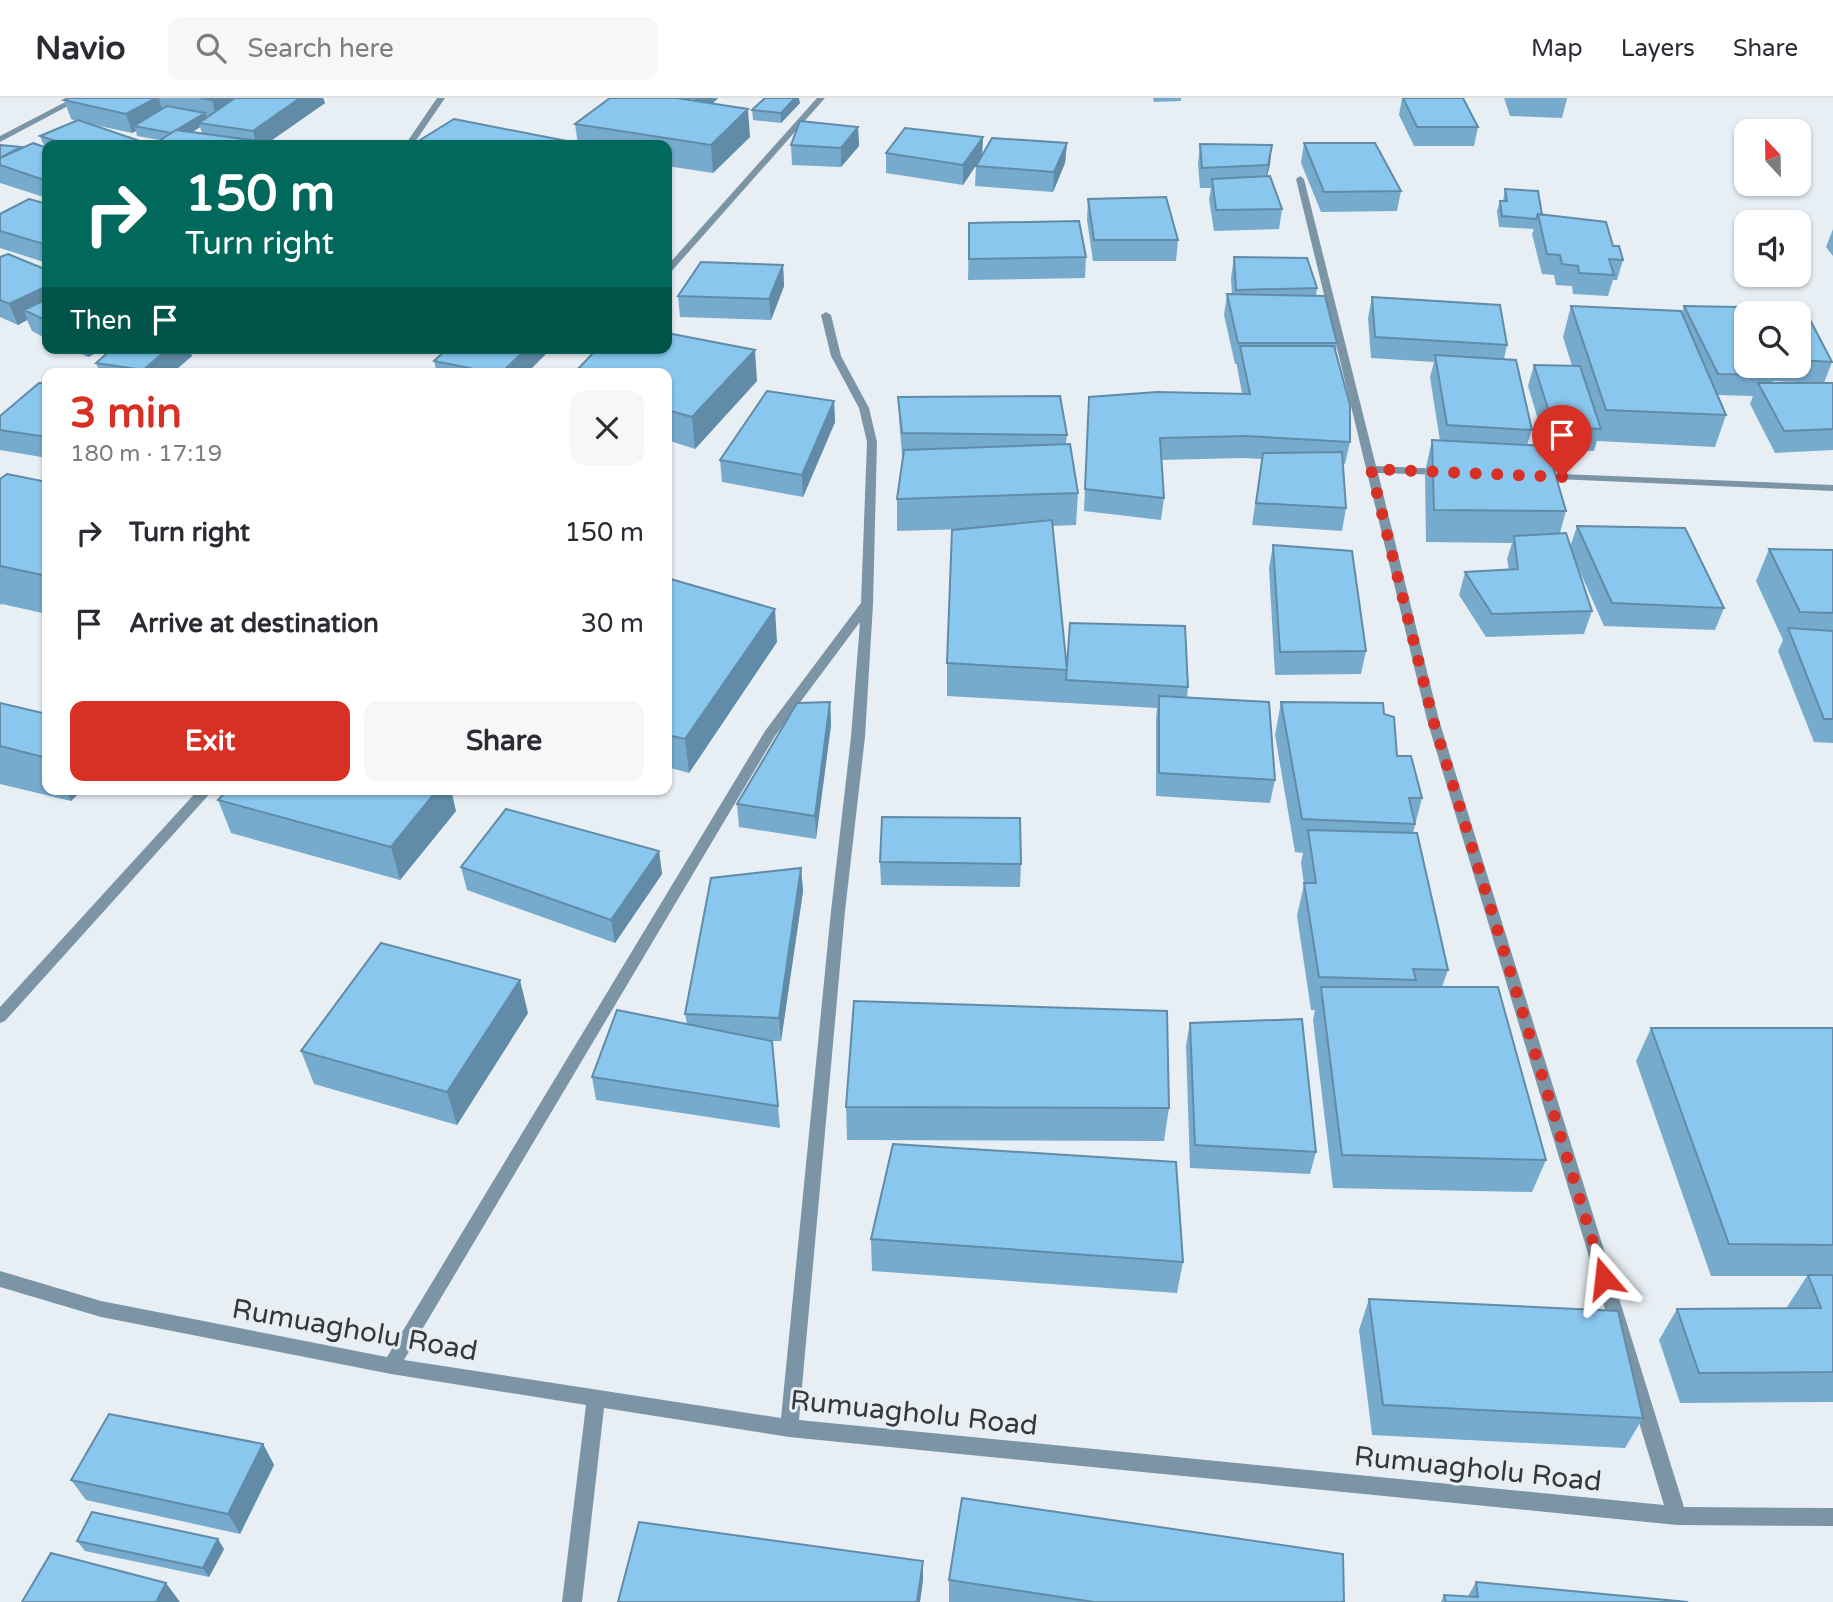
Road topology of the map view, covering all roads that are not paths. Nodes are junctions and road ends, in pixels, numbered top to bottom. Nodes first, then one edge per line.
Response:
1 (79, 98) edge
2 (441, 98) edge
3 (821, 98) edge
4 (0, 139) edge
5 (412, 140) edge
6 (1300, 178) dead end
7 (672, 265) edge
8 (826, 315) dead end
9 (1371, 469) junction
10 (1455, 473) edge
11 (1525, 475) edge
12 (1833, 488) edge
13 (867, 604) junction
14 (202, 795) edge
15 (0, 1017) edge
16 (0, 1279) edge
17 (391, 1366) junction
18 (596, 1398) junction
19 (789, 1428) junction
20 (1677, 1516) junction
21 (1833, 1517) edge
22 (572, 1602) edge

1 - 4 street
2 - 5 street
3 - 7 street
6 - 9 street
8 - 13 street
9 - 10 street
9 - 20 street
11 - 12 street
13 - 17 street
13 - 19 street
14 - 15 street
16 - 17 street, Rumuagholu Road
17 - 18 street, Rumuagholu Road
18 - 19 street, Rumuagholu Road
18 - 22 street
19 - 20 street, Rumuagholu Road
20 - 21 street, Rumuagholu Road

